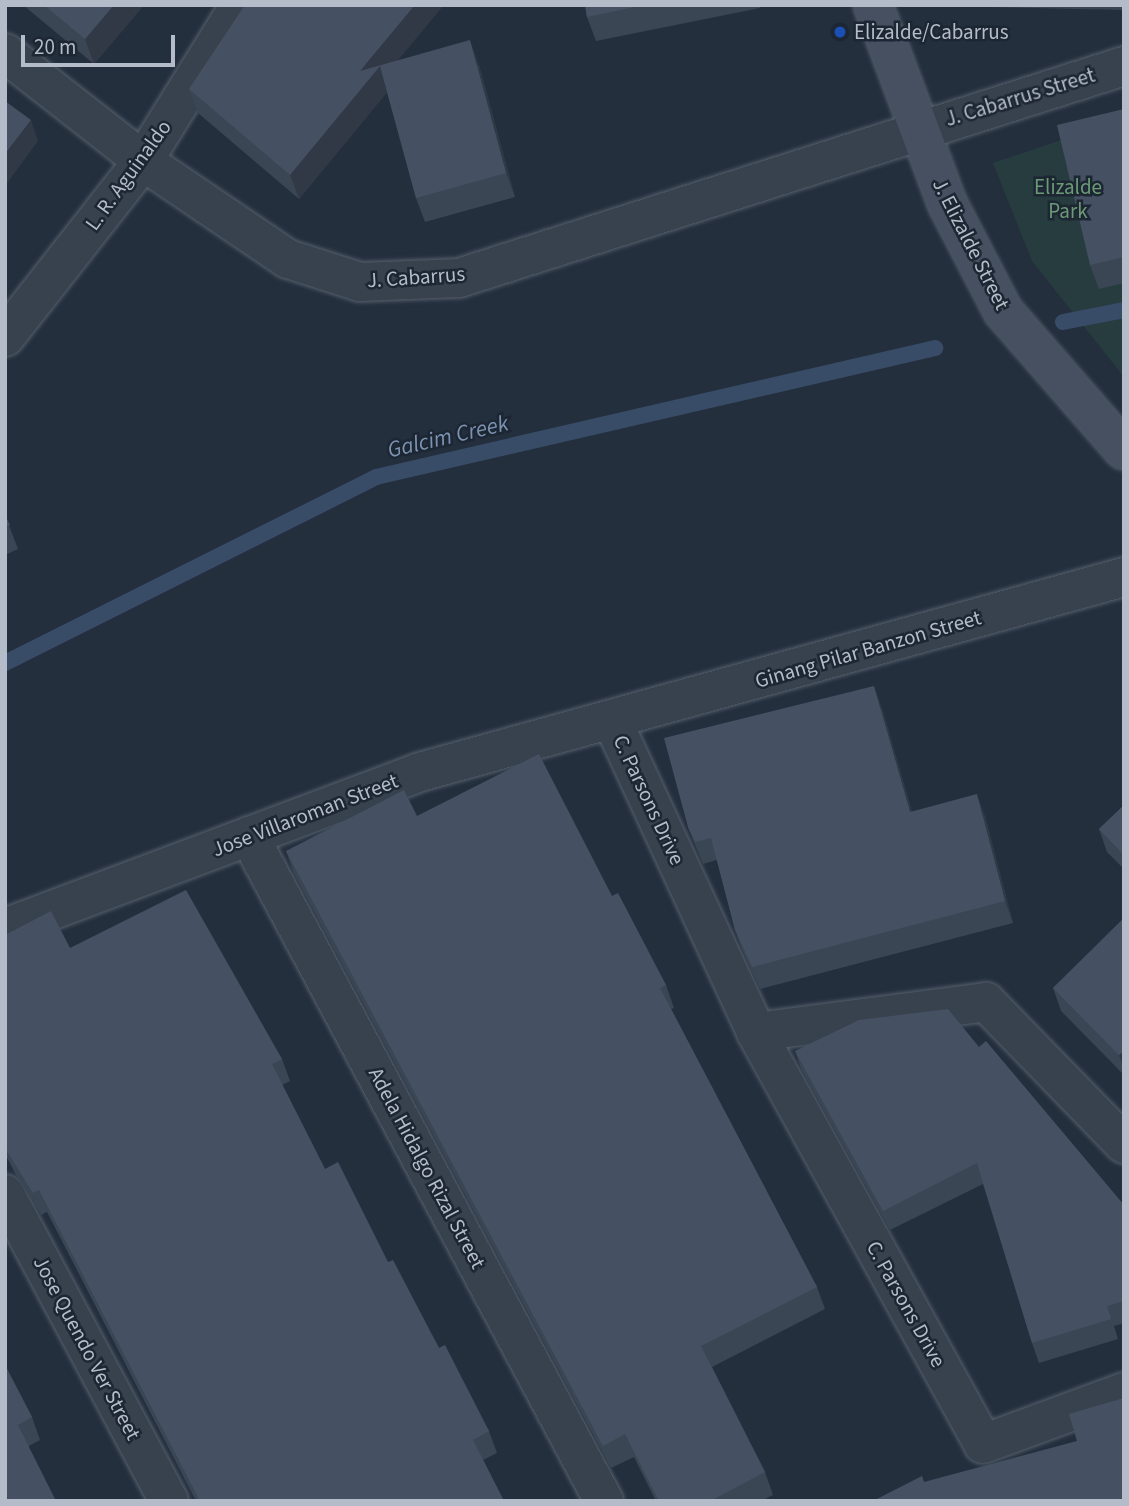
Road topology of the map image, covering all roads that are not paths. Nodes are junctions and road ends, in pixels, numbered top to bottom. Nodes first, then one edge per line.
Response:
1 (240, 5) edge
2 (873, 5) edge
3 (5, 53) edge
4 (1124, 66) edge
5 (917, 129) junction
6 (143, 161) junction
7 (5, 337) edge
8 (1124, 450) edge
9 (1124, 577) edge
10 (612, 720) junction
11 (249, 836) junction
12 (5, 928) edge
13 (756, 1032) junction
14 (1124, 1144) edge
15 (5, 1194) edge
16 (1124, 1392) edge
17 (169, 1501) edge
18 (604, 1501) edge

1 - 6 street, L. R. Aguinaldo
2 - 5 street, J. Elizalde Street
3 - 6 street, J. Cabarrus
4 - 5 street, J. Cabarrus Street
5 - 6 street, J. Cabarrus
5 - 8 street, J. Elizalde Street
6 - 7 street, L. R. Aguinaldo
9 - 10 street, Ginang Pilar Banzon Street
10 - 11 street, Jose Villaroman Street
10 - 13 street, C. Parsons Drive
11 - 12 street, Jose Villaroman Street
11 - 18 street, Adela Hidalgo Rizal Street
13 - 14 street
13 - 16 street, C. Parsons Drive
15 - 17 street, Jose Quendo Ver Street

